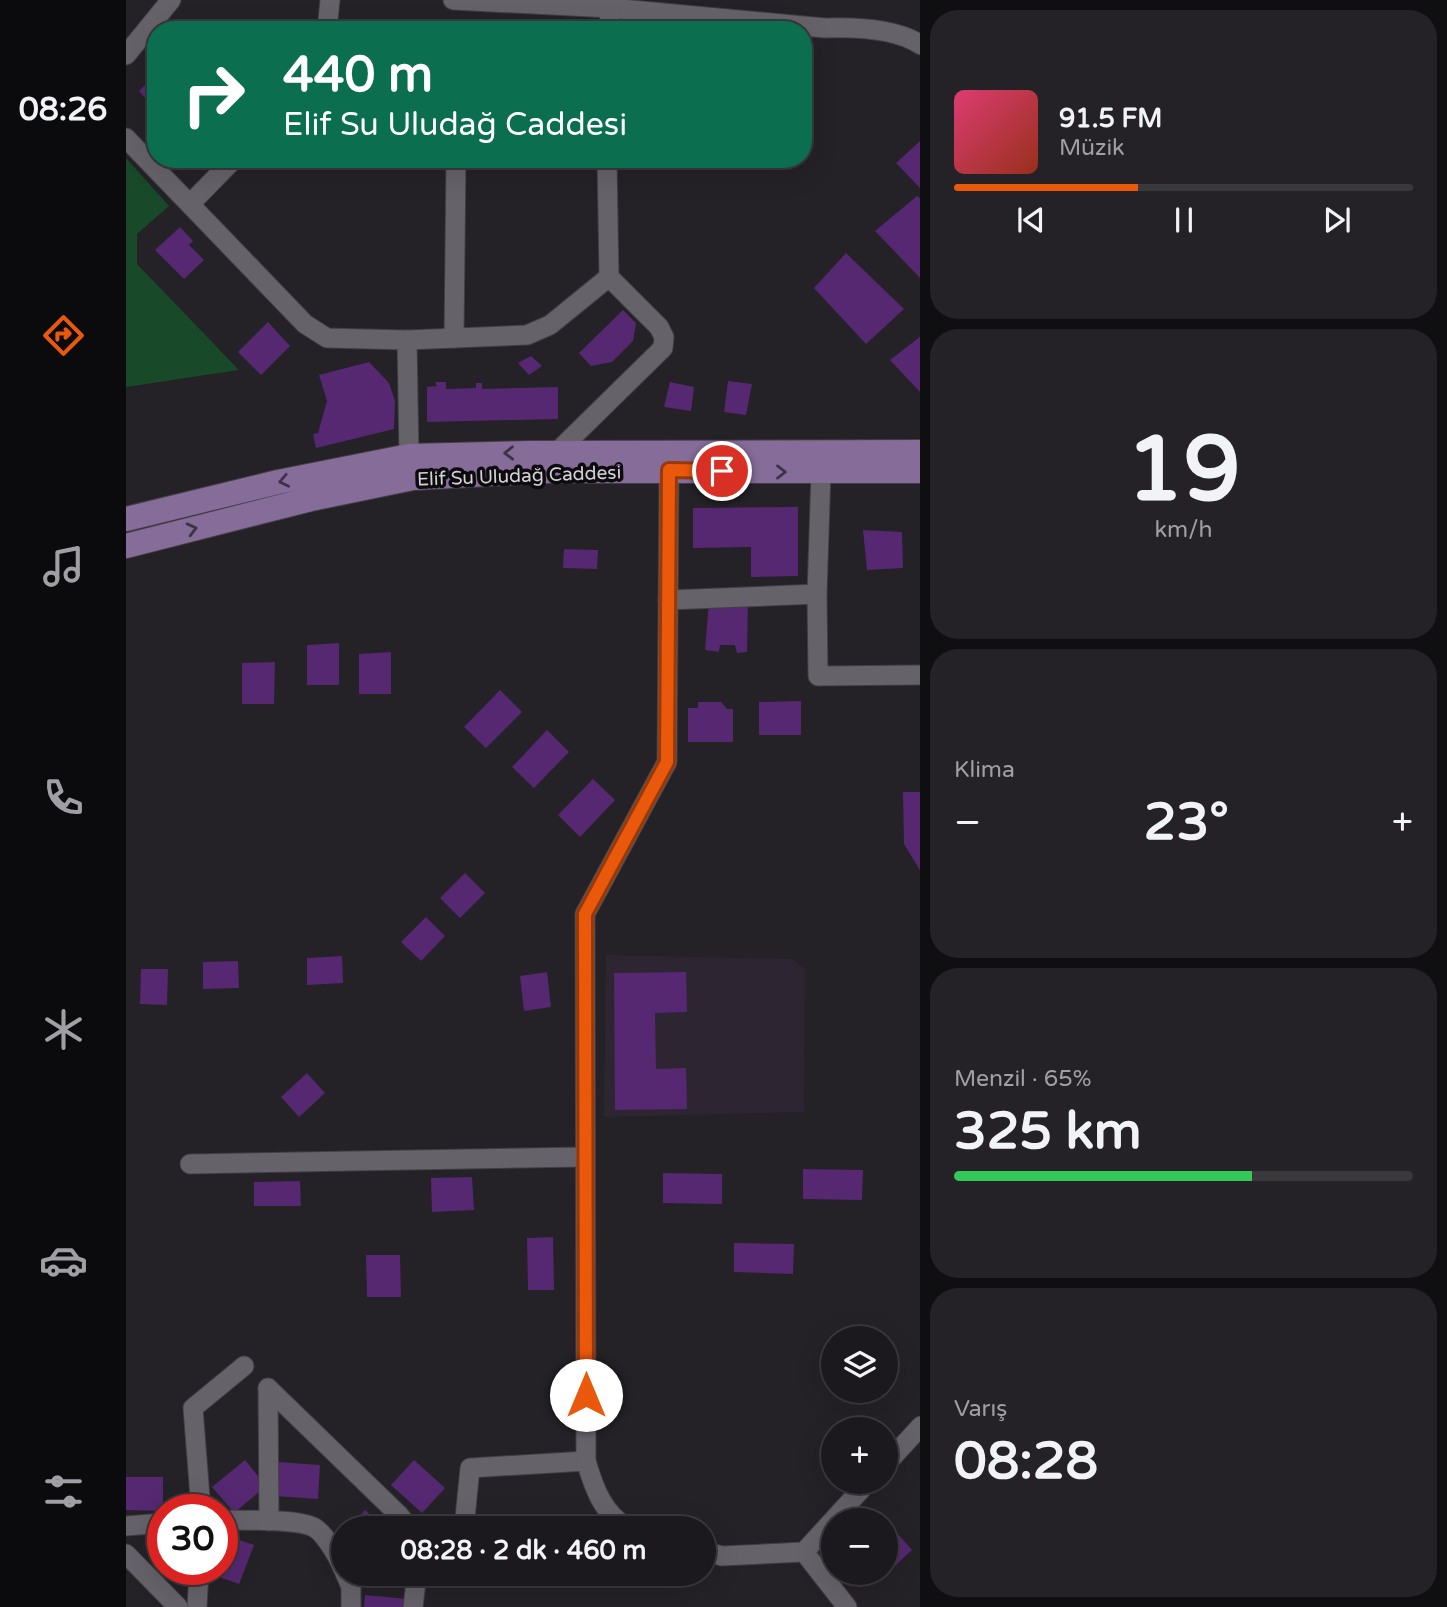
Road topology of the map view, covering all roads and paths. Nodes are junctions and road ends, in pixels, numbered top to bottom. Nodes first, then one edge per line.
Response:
1 (171, 0) edge
2 (330, 0) edge
3 (453, 0) edge
4 (610, 8) junction
5 (154, 21) edge
6 (328, 21) edge
7 (609, 21) edge
8 (750, 21) edge
9 (812, 27) edge
10 (147, 29) edge
11 (920, 45) edge
12 (126, 55) edge
13 (126, 138) edge
14 (147, 160) edge
15 (155, 168) edge
16 (225, 168) edge
17 (457, 168) edge
18 (607, 168) edge
19 (190, 205) junction
20 (609, 277) junction
21 (454, 338) junction
22 (407, 340) junction
23 (920, 452) edge
24 (556, 453) junction
25 (409, 456) junction
26 (669, 470) junction
27 (920, 471) edge
28 (821, 472) junction
29 (126, 519) edge
30 (126, 546) edge
31 (817, 594) junction
32 (668, 600) junction
33 (920, 675) edge
34 (584, 1157) junction
35 (190, 1164) dead end
36 (244, 1366) dead end
37 (920, 1426) edge
38 (898, 1451) edge
39 (586, 1461) junction
40 (200, 1494) edge
41 (858, 1494) edge
42 (399, 1516) edge
43 (465, 1516) edge
44 (613, 1516) edge
45 (238, 1520) edge
46 (269, 1521) junction
47 (147, 1524) edge
48 (126, 1526) edge
49 (331, 1548) edge
50 (804, 1552) junction
51 (126, 1554) edge
52 (716, 1554) edge
53 (198, 1585) edge
54 (351, 1586) edge
55 (415, 1586) edge
56 (178, 1607) edge
57 (197, 1607) edge
58 (351, 1607) edge
59 (413, 1607) edge
60 (847, 1607) edge

1 - 5 street
2 - 6 street
3 - 4 street
4 - 7 street
4 - 8 street
9 - 11 street
10 - 12 street
13 - 14 street
15 - 19 street
16 - 19 street
17 - 21 street
18 - 20 street
19 - 22 street
20 - 21 street
20 - 24 street
21 - 22 street
22 - 25 street
23 - 24 main road, Elif Su Uludağ Caddesi
24 -> 25 main road, Elif Su Uludağ Caddesi
25 -> 29 main road, Elif Su Uludağ Caddesi
26 -> 28 main road, Elif Su Uludağ Caddesi
30 -> 26 main road, Elif Su Uludağ Caddesi
26 - 32 street
27 - 28 main road, Elif Su Uludağ Caddesi
28 - 31 street
31 - 32 street
31 - 33 street
32 - 34 street
34 - 35 street
34 - 39 street
36 - 40 street
37 - 38 street
39 - 43 street
39 - 44 street
41 - 50 street
42 - 46 street
45 - 46 street
46 - 49 street
47 - 48 street
50 - 52 street
50 - 60 street
51 - 56 street
53 - 57 street
54 - 58 street
55 - 59 street

